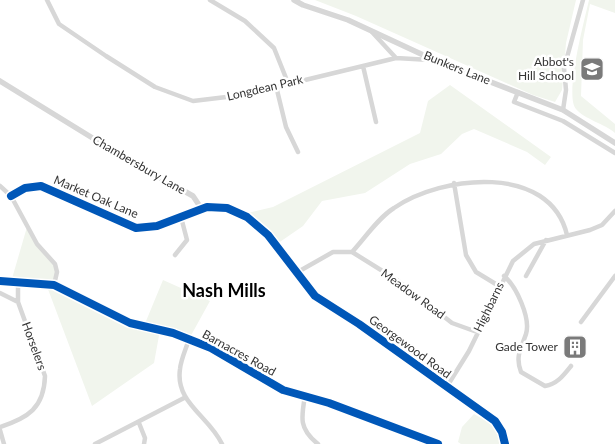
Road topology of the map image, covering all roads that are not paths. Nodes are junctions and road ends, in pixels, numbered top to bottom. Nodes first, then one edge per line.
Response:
1 (47, 0) edge
2 (210, 0) edge
3 (294, 0) edge
4 (583, 0) edge
5 (370, 30) junction
6 (396, 58) junction
7 (434, 60) junction
8 (363, 66) junction
9 (0, 81) edge
10 (288, 83) junction
11 (276, 86) junction
12 (518, 92) junction
13 (563, 110) junction
14 (376, 122) dead end
15 (615, 143) edge
16 (298, 152) dead end
17 (615, 153) edge
18 (454, 183) junction
19 (0, 186) edge
20 (11, 196) junction
21 (201, 208) junction
22 (615, 211) edge
23 (181, 218) junction
24 (567, 235) junction
25 (546, 240) junction
26 (352, 252) junction
27 (175, 255) dead end
28 (296, 273) junction
29 (504, 276) junction
30 (526, 276) dead end
31 (615, 276) edge
32 (0, 281) edge
33 (18, 282) junction
34 (54, 285) junction
35 (499, 286) junction
36 (0, 293) edge
37 (18, 302) junction
38 (581, 322) dead end
39 (477, 332) junction
40 (189, 339) junction
41 (571, 366) dead end
42 (446, 388) junction
43 (305, 396) junction
44 (184, 398) junction
45 (139, 423) junction
46 (0, 429) edge
47 (4, 444) edge
48 (95, 444) edge
49 (144, 444) edge
50 (222, 444) edge
51 (318, 444) edge
52 (438, 444) edge
53 (505, 444) edge

1 - 11 street, Longdean Park
2 - 10 street
3 - 5 street, Bunkers Lane
4 - 13 street
5 - 6 street
5 - 7 street, Bunkers Lane
6 - 7 street, Longdean Park
6 - 8 street, Longdean Park
7 - 12 street, Bunkers Lane
8 - 10 street, Longdean Park
8 - 14 street
9 - 21 street, Chambersbury Lane
10 - 11 street, Longdean Park
11 - 16 street
12 - 13 street, Bunkers Lane
12 - 17 street
13 - 15 street, Bunkers Lane
18 - 24 street
18 - 26 street
18 - 35 street
19 - 20 street
20 - 23 street, Market Oak Lane
20 - 34 street
21 - 23 street, Market Oak Lane
21 - 28 street
22 - 24 street
23 - 27 street
24 - 25 street, Highbarns
25 - 29 street, Highbarns
25 - 30 street
26 - 28 street
26 - 39 street, Meadow Road
28 - 42 street, Georgewood Road
29 - 35 street, Highbarns
29 - 41 street
31 - 38 street
32 - 33 street, Barnacres Road
33 - 34 street, Barnacres Road
33 - 37 street, Horselers
34 - 40 street, Barnacres Road
35 - 39 street, Highbarns
36 - 37 street
37 - 46 street, Horselers
39 - 42 street, Highbarns
40 - 43 street, Barnacres Road
40 - 44 street
42 - 53 street, Georgewood Road
43 - 51 street
43 - 52 street, Barnacres Road
44 - 45 street
44 - 50 street
45 - 48 street
45 - 49 street
46 - 47 street

